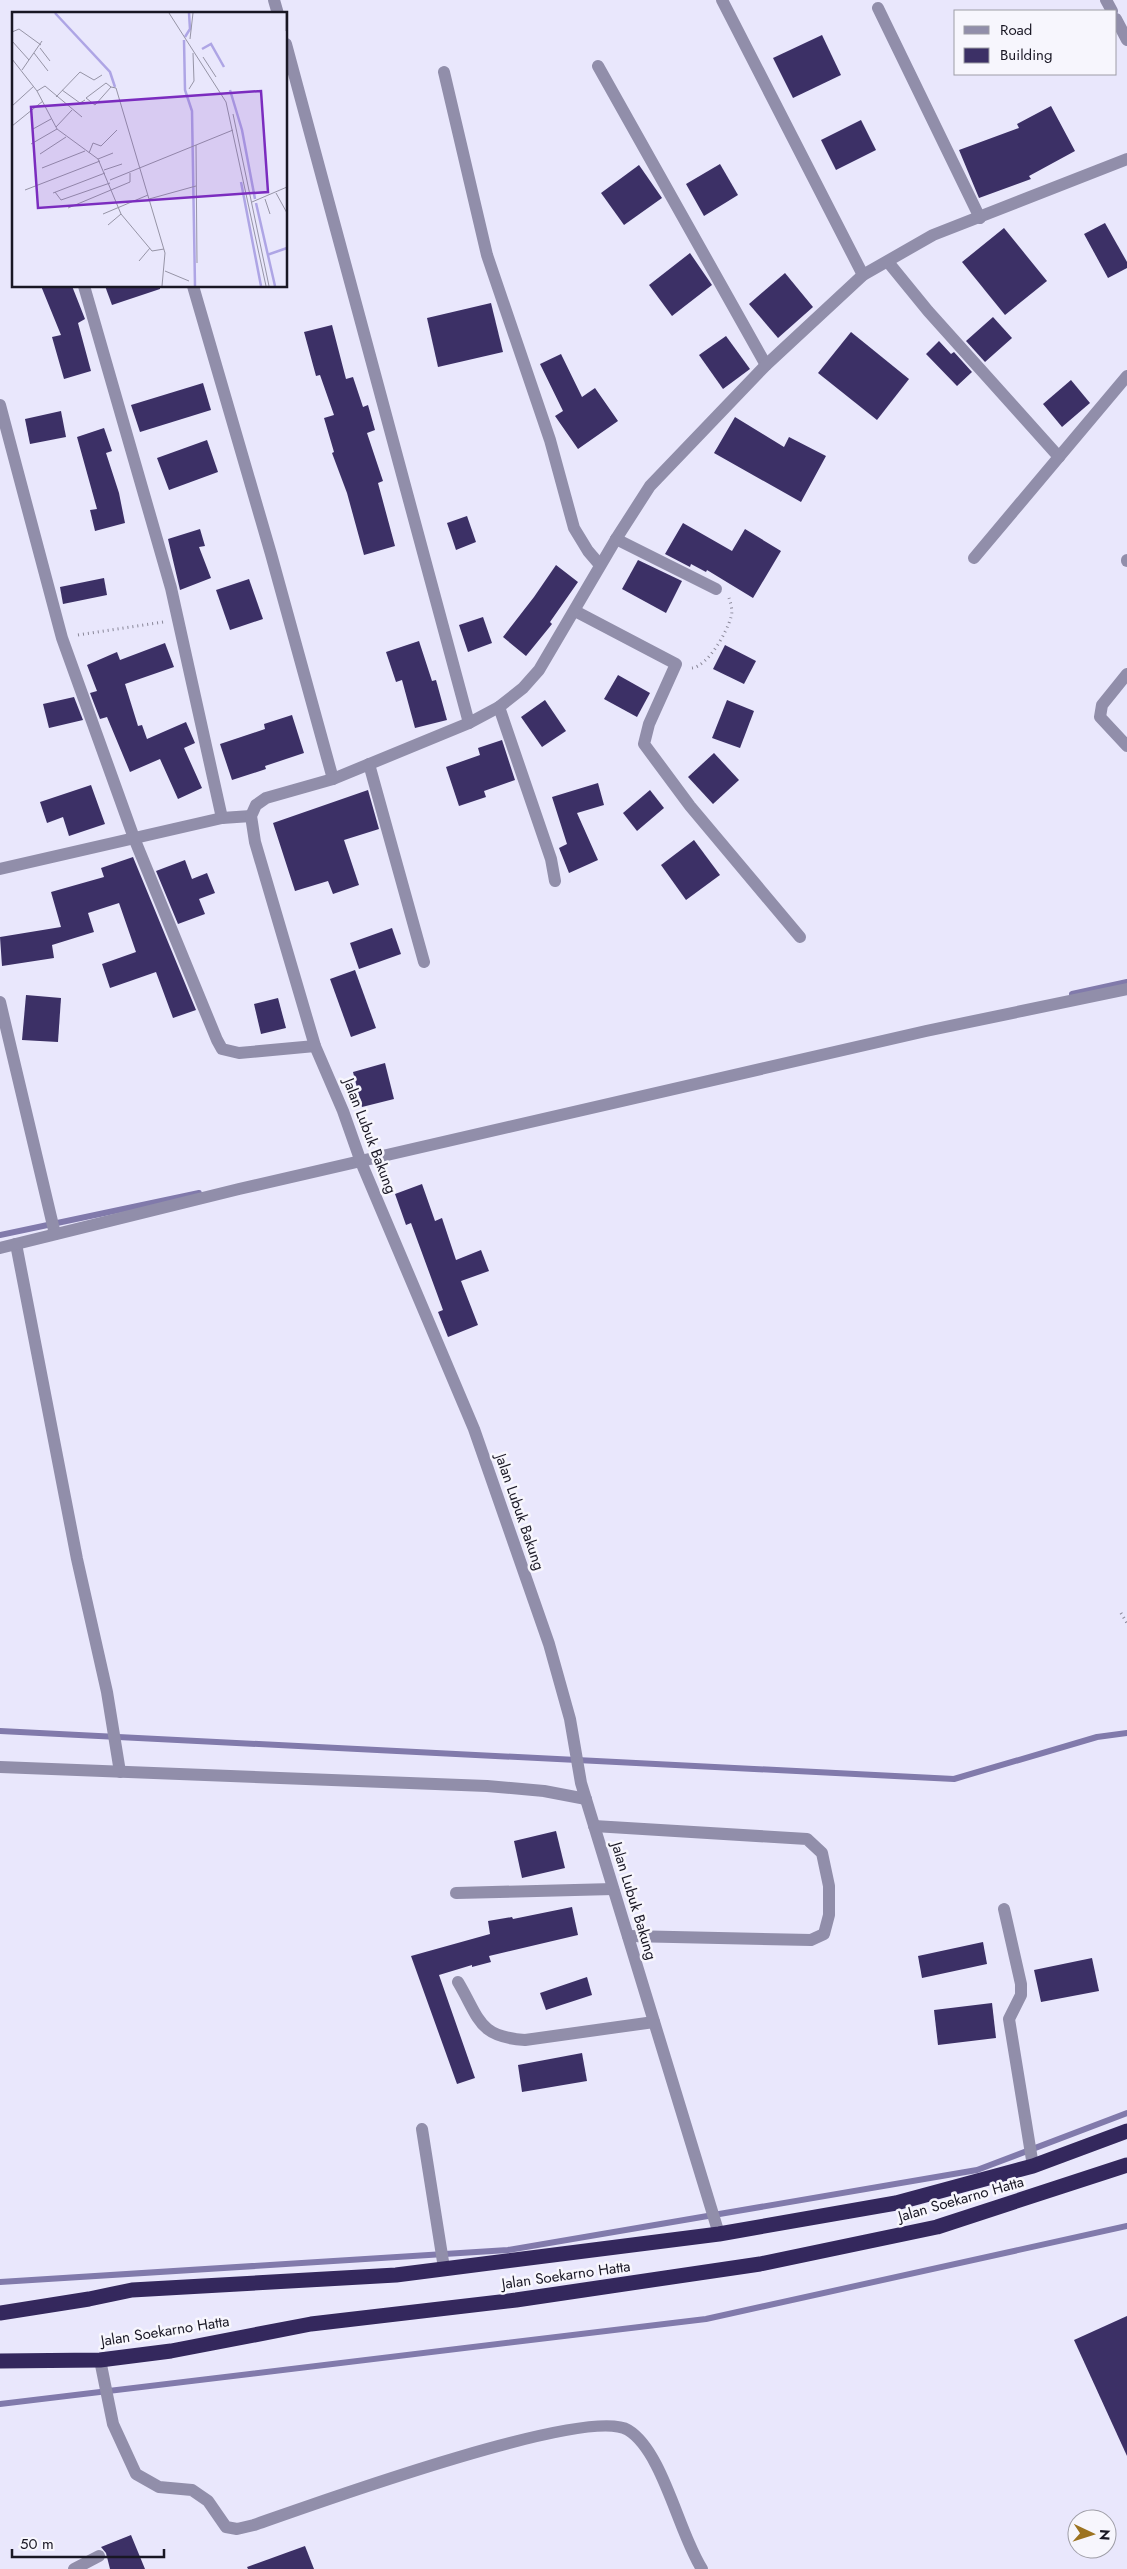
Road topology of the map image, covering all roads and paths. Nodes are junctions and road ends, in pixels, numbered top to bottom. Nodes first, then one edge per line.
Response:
1 (722, 0) edge
2 (878, 8) dead end
3 (1117, 21) edge
4 (1127, 40) edge
5 (288, 51) edge
6 (598, 66) dead end
7 (444, 72) dead end
8 (1127, 159) edge
9 (980, 218) junction
10 (888, 262) junction
11 (863, 276) junction
12 (85, 288) edge
13 (194, 288) edge
14 (766, 366) junction
15 (1127, 376) edge
16 (0, 405) edge
17 (1059, 457) junction
18 (616, 538) junction
19 (974, 558) dead end
20 (600, 565) junction
21 (716, 590) joint
22 (575, 611) junction
23 (178, 619) junction
24 (62, 638) junction
25 (676, 664) junction
26 (1127, 674) edge
27 (499, 708) junction
28 (469, 723) junction
29 (1127, 746) edge
30 (369, 764) junction
31 (333, 779) junction
32 (251, 816) junction
33 (222, 818) junction
34 (134, 838) junction
35 (0, 869) edge
36 (555, 881) dead end
37 (800, 937) dead end
38 (424, 962) dead end
39 (1127, 989) edge
40 (0, 1002) edge
41 (316, 1046) junction
42 (360, 1161) junction
43 (55, 1231) junction
44 (16, 1244) junction
45 (0, 1248) edge
46 (1122, 1613) dead end
47 (1127, 1623) edge
48 (0, 1767) edge
49 (120, 1772) junction
50 (586, 1799) junction
51 (594, 1826) junction
52 (613, 1889) junction
53 (456, 1893) dead end
54 (1004, 1909) dead end
55 (628, 1936) junction
56 (458, 1982) dead end
57 (654, 2022) junction
58 (422, 2129) dead end
59 (1127, 2131) edge
60 (1127, 2165) edge
61 (1033, 2166) junction
62 (718, 2230) junction
63 (444, 2268) junction
64 (0, 2312) edge
65 (100, 2360) junction
66 (0, 2361) edge
67 (99, 2556) dead end
68 (74, 2569) edge
69 (702, 2569) edge

1 - 11 street
2 - 9 street
3 - 4 street
5 - 28 street
6 - 14 street
7 - 20 street
8 - 9 street
9 - 10 street
10 - 11 street
10 - 17 street
11 - 14 street
12 - 23 street
13 - 31 street
14 - 18 street
15 - 17 street
16 - 24 street
17 - 19 street
18 - 20 street
18 - 21 street
20 - 22 street
21 - 25 path
22 - 25 street
22 - 27 street
23 - 24 path
23 - 33 street
24 - 34 street
25 - 37 street
26 - 29 street
27 - 28 street
27 - 36 street
28 - 30 street
30 - 31 street
30 - 38 street
31 - 32 street
32 - 33 street
32 - 41 street, Jalan Lubuk Bakung
33 - 34 street
34 - 35 street
34 - 41 street
39 - 42 street
40 - 43 street
41 - 42 street, Jalan Lubuk Bakung
42 - 43 street
42 - 50 street, Jalan Lubuk Bakung
43 - 44 street
44 - 45 street
44 - 49 street
46 - 47 path
48 - 49 street
49 - 50 street
50 - 51 street, Jalan Lubuk Bakung
51 - 52 street, Jalan Lubuk Bakung
51 - 55 street
52 - 53 street
52 - 55 street, Jalan Lubuk Bakung
54 - 61 street
55 - 57 street, Jalan Lubuk Bakung
56 - 57 street
57 - 62 street, Jalan Lubuk Bakung
58 - 63 street
59 - 61 highway, Jalan Soekarno Hatta
60 - 65 highway, Jalan Soekarno Hatta
61 - 62 highway, Jalan Soekarno Hatta
62 - 63 highway, Jalan Soekarno Hatta
63 - 64 highway, Jalan Soekarno Hatta
65 - 66 highway, Jalan Soekarno Hatta
65 - 69 street
67 - 68 street

